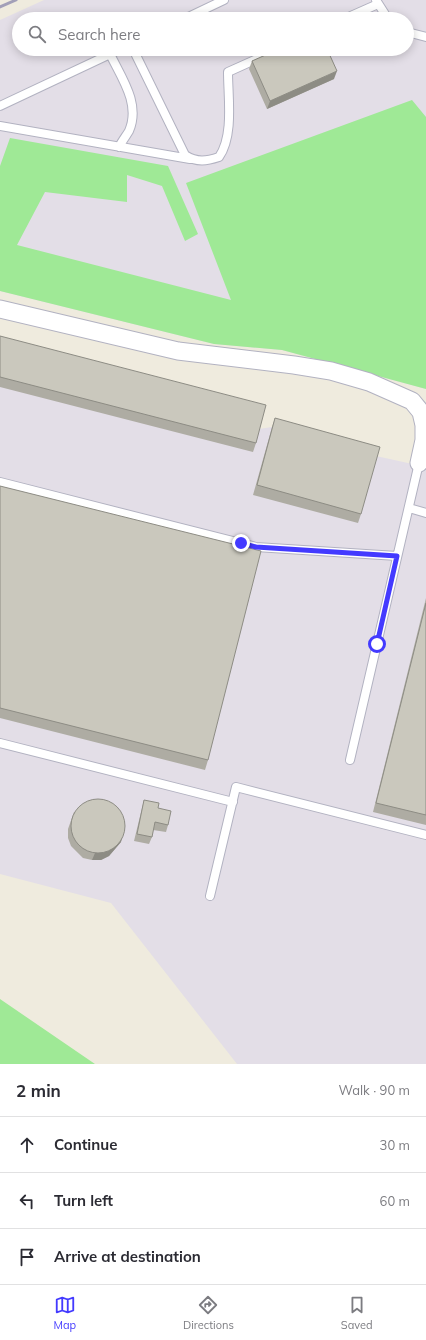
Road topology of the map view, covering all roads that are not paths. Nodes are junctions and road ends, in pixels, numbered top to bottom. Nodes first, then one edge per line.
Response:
1 (224, 0) edge
2 (377, 2) edge
3 (199, 12) edge
4 (358, 12) edge
5 (383, 12) edge
6 (414, 34) edge
7 (426, 37) edge
8 (106, 56) edge
9 (111, 56) edge
10 (136, 56) edge
11 (263, 56) edge
12 (0, 106) edge
13 (0, 126) edge
14 (119, 146) junction
15 (191, 159) junction
16 (0, 309) edge
17 (419, 463) joint
18 (0, 482) edge
19 (408, 508) junction
20 (426, 513) edge
21 (397, 556) junction
22 (0, 744) edge
23 (350, 760) dead end
24 (233, 802) junction
25 (426, 835) edge
26 (210, 896) dead end

1 - 3 lane
2 - 4 lane
2 - 5 lane
6 - 7 lane
8 - 12 lane
9 - 14 lane
10 - 15 lane
11 - 15 lane
13 - 14 lane
14 - 15 lane
16 - 17 street
17 - 19 lane
18 - 21 lane
19 - 20 lane
19 - 21 lane
21 - 23 lane
22 - 24 lane
24 - 25 lane
24 - 26 lane

